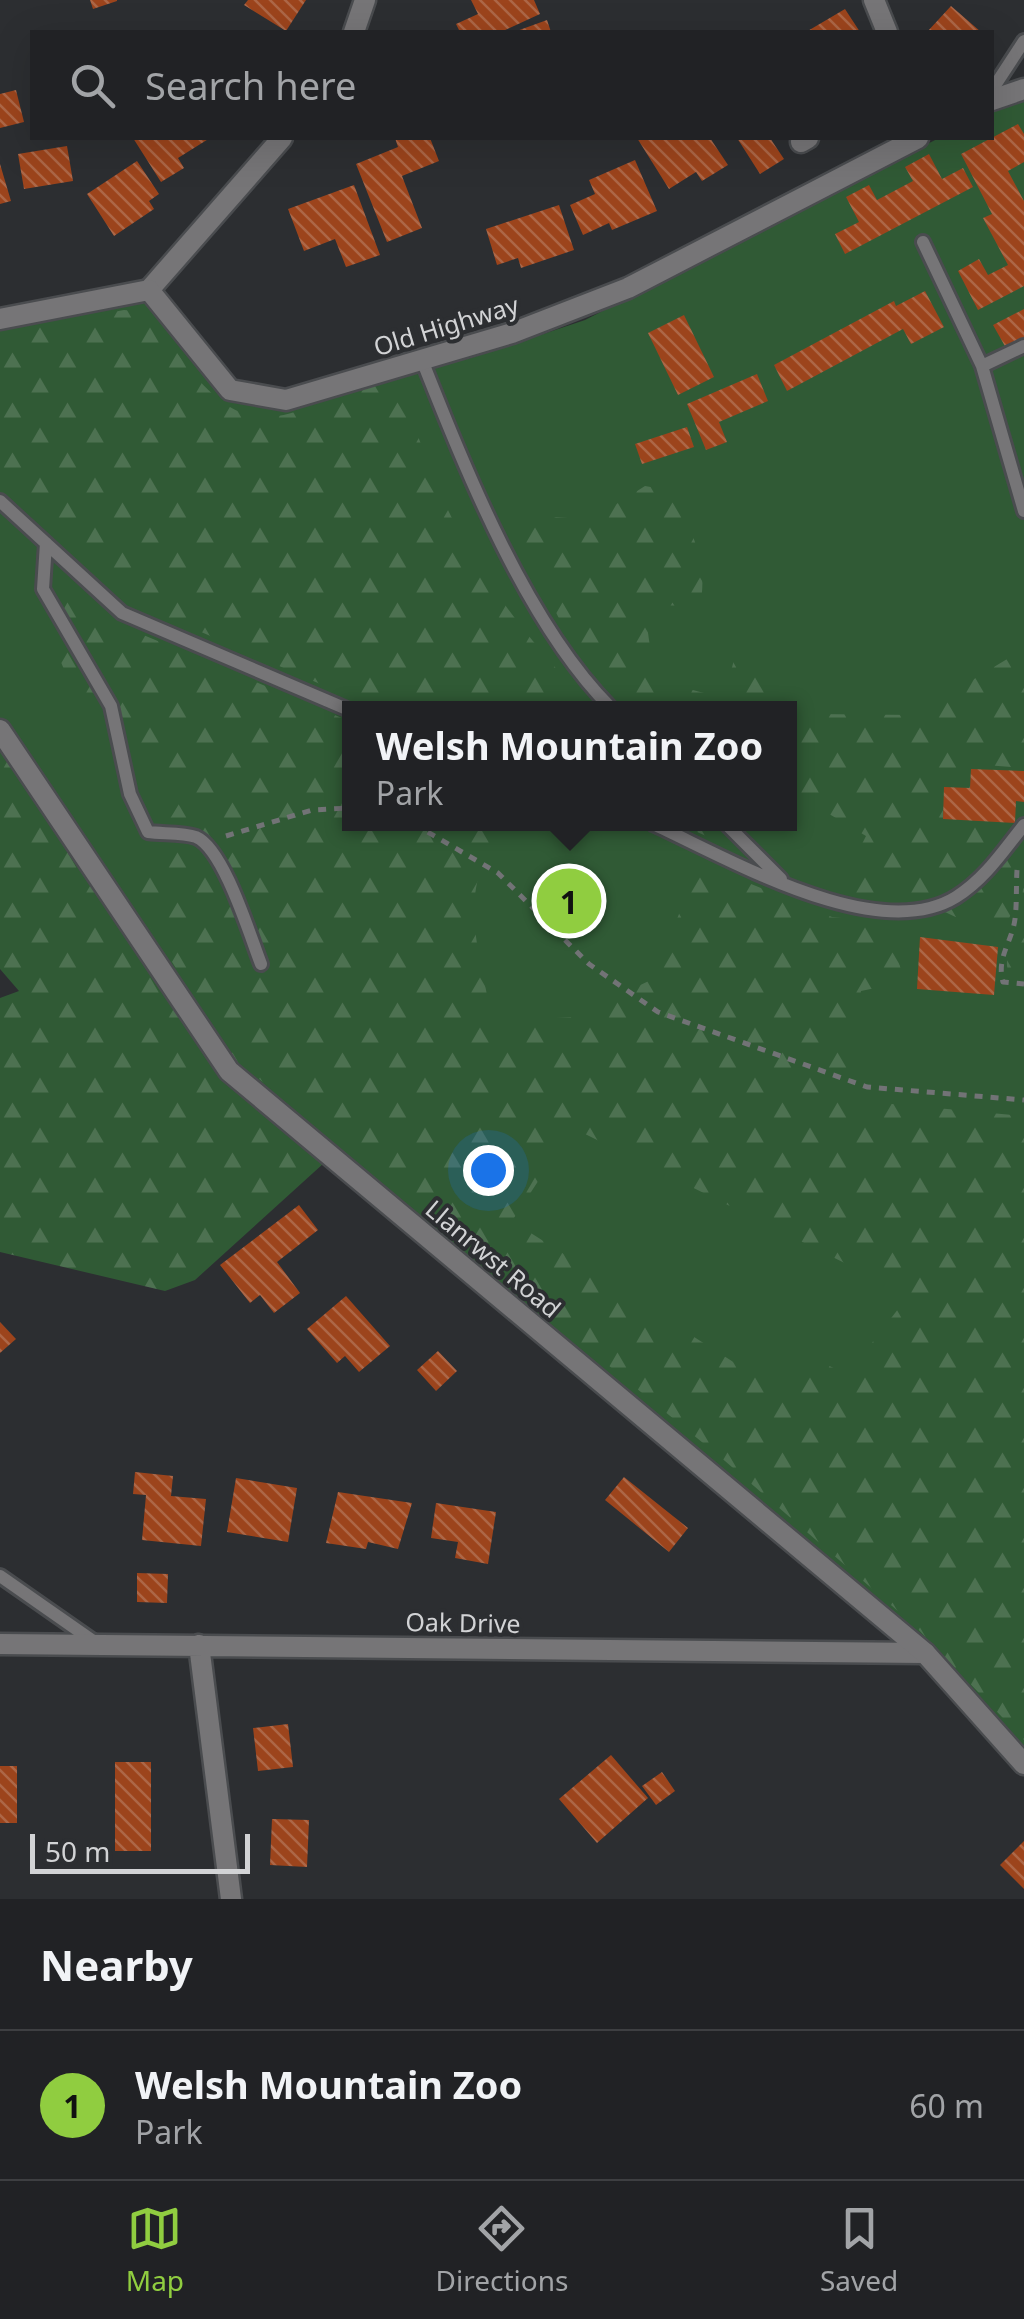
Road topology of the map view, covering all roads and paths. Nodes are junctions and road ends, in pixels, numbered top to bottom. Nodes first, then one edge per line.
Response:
1 (365, 0) edge
2 (874, 0) edge
3 (355, 30) edge
4 (887, 30) edge
5 (1024, 41) edge
6 (994, 87) edge
7 (1024, 89) edge
8 (994, 99) edge
9 (280, 140) edge
10 (914, 140) edge
11 (923, 242) dead end
12 (149, 290) junction
13 (0, 319) edge
14 (1024, 346) edge
15 (422, 360) junction
16 (982, 366) junction
17 (0, 501) edge
18 (1024, 511) edge
19 (46, 543) junction
20 (604, 701) edge
21 (342, 707) edge
22 (0, 730) edge
23 (342, 808) edge
24 (1021, 828) edge
25 (426, 831) edge
26 (669, 831) edge
27 (733, 831) edge
28 (208, 847) junction
29 (786, 884) junction
30 (261, 964) dead end
31 (1024, 984) edge
32 (1024, 1100) edge
33 (0, 1576) edge
34 (0, 1644) edge
35 (98, 1645) junction
36 (199, 1645) junction
37 (925, 1653) junction
38 (1024, 1764) edge
39 (231, 1899) edge

1 - 3 street
2 - 4 street
5 - 6 lane
7 - 8 street
9 - 12 street
10 - 15 street, Old Highway
11 - 16 lane
12 - 13 street
12 - 15 street, Old Highway
14 - 16 lane
15 - 20 lane
16 - 18 lane
17 - 19 lane
19 - 21 lane
19 - 28 lane
22 - 37 street, Llanrwst Road
23 - 28 path
24 - 29 lane
24 - 31 path
25 - 32 path
26 - 29 lane
27 - 29 lane
28 - 30 lane
33 - 35 lane
34 - 35 street, Oak Drive
35 - 36 street, Oak Drive
36 - 37 street, Oak Drive
36 - 39 street
37 - 38 street, Llanrwst Road

